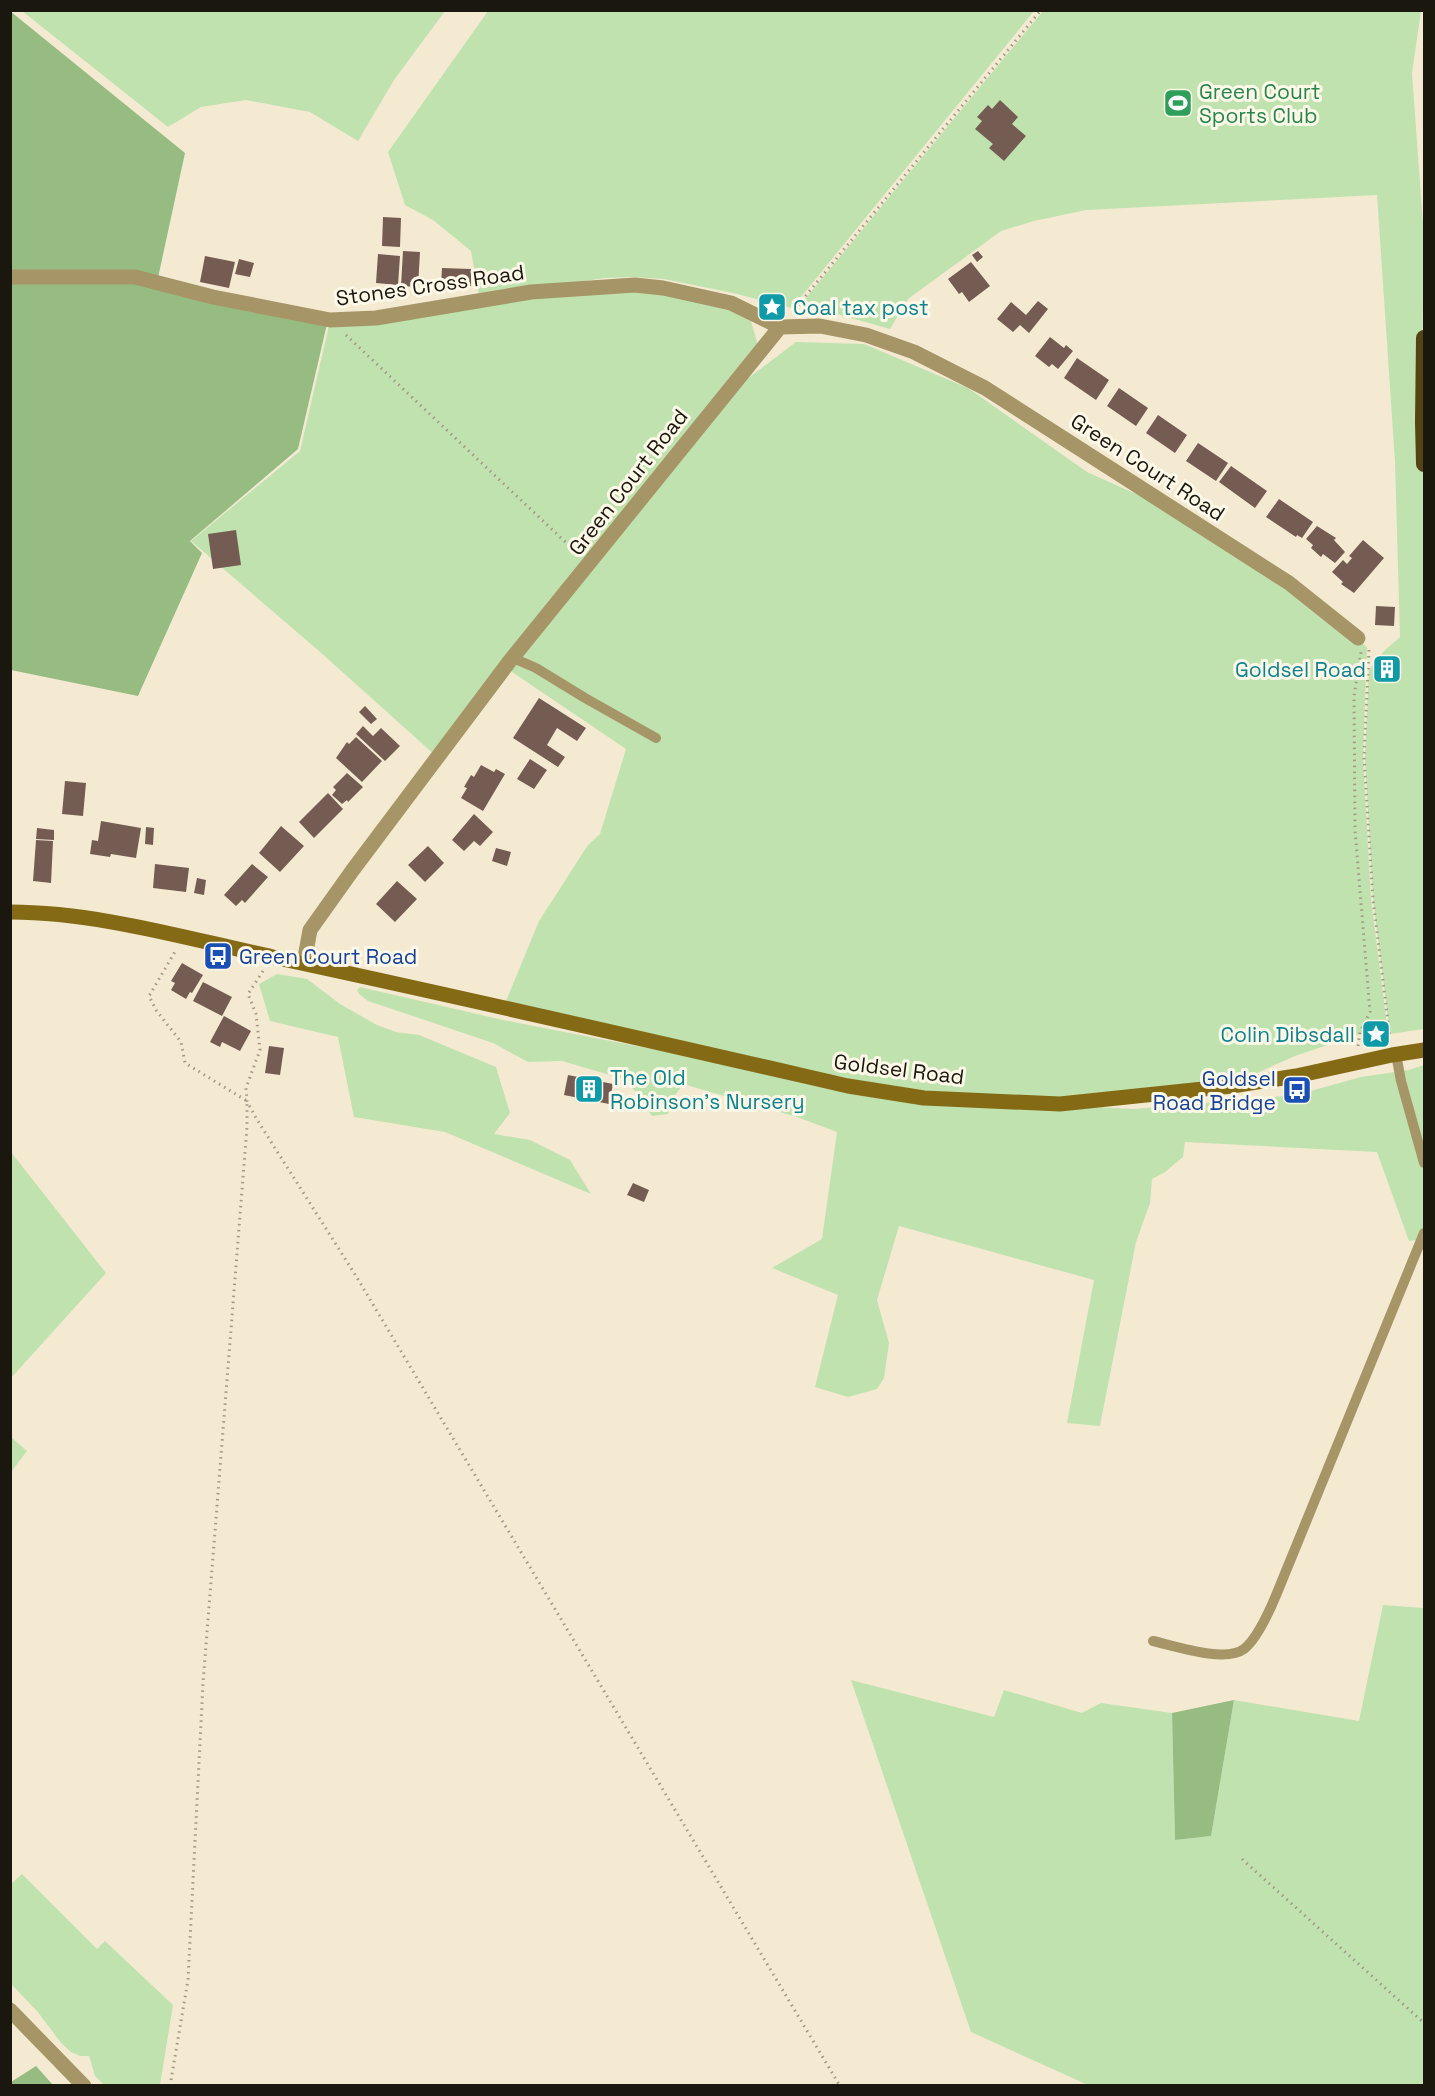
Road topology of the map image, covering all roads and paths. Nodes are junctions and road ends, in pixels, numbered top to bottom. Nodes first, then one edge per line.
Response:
1 (1041, 10) edge
2 (10, 277) edge
3 (330, 320) junction
4 (780, 327) junction
5 (1425, 338) edge
6 (1425, 464) edge
7 (589, 565) junction
8 (1363, 643) junction
9 (513, 658) junction
10 (656, 738) dead end
11 (10, 912) edge
12 (183, 936) junction
13 (272, 957) junction
14 (304, 963) junction
15 (1425, 1050) edge
16 (1394, 1055) junction
17 (1360, 1062) junction
18 (247, 1101) junction
19 (1425, 1163) edge
20 (1425, 1233) edge
21 (1153, 1641) dead end
22 (1242, 1859) dead end
23 (10, 2010) edge
24 (1425, 2023) edge
25 (84, 2085) edge
26 (170, 2085) edge
27 (840, 2085) edge

1 - 4 path
2 - 3 street, Stones Cross Road
3 - 4 street, Stones Cross Road
3 - 7 path
4 - 7 street, Green Court Road
4 - 8 street, Green Court Road
5 - 6 highway
7 - 9 street, Green Court Road
8 - 16 path
8 - 17 path
9 - 10 lane
9 - 14 street, Green Court Road
11 - 12 main road
12 - 13 main road
12 - 18 path
13 - 14 main road
13 - 18 path
14 - 17 main road, Goldsel Road
15 - 16 main road, Goldsel Road
16 - 17 main road, Goldsel Road
16 - 19 lane
18 - 26 path
18 - 27 path
20 - 21 lane
22 - 24 path
23 - 25 street

